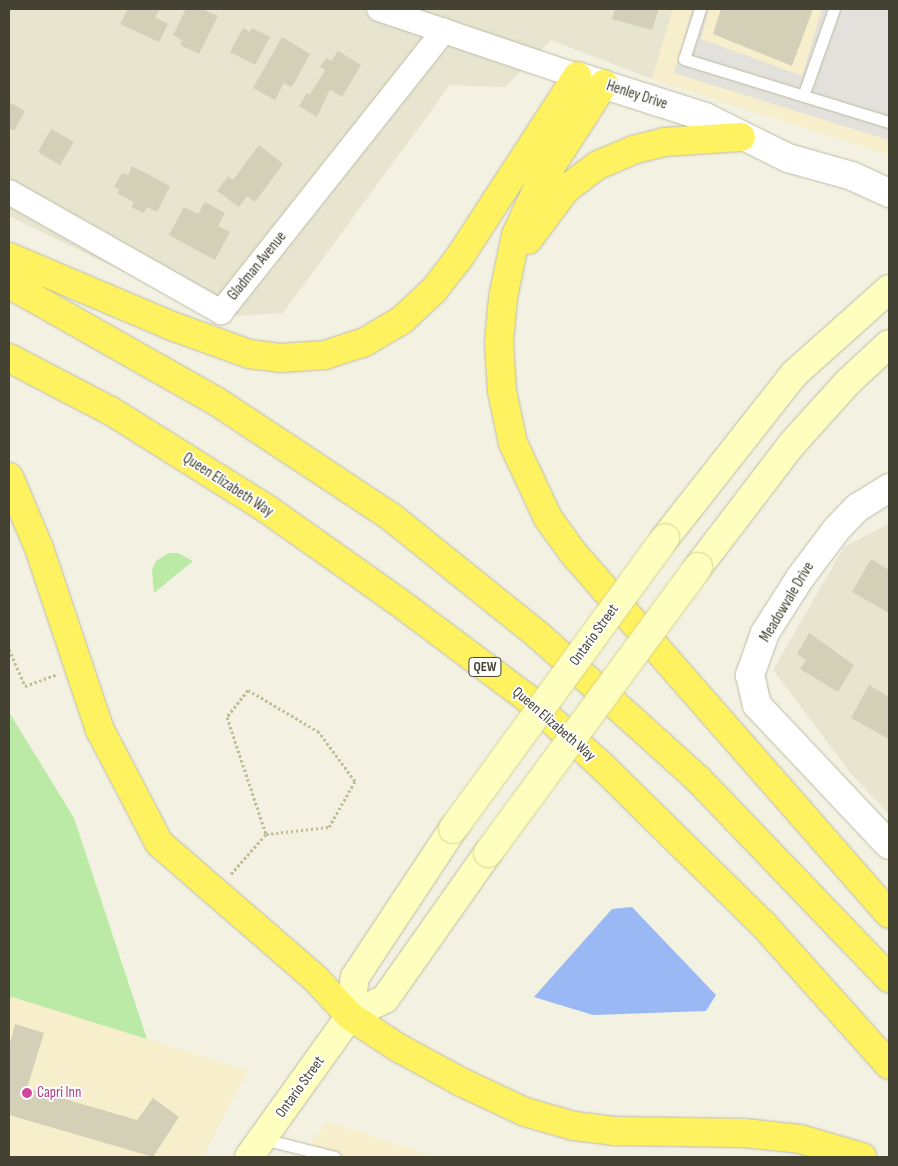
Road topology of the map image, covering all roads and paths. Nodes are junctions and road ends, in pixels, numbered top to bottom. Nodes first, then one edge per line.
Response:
1 (379, 9) edge
2 (700, 9) edge
3 (834, 9) edge
4 (444, 31) junction
5 (577, 76) junction
6 (604, 84) junction
7 (803, 96) junction
8 (889, 122) edge
9 (741, 138) junction
10 (9, 192) edge
11 (889, 193) edge
12 (9, 257) edge
13 (9, 284) edge
14 (889, 289) edge
15 (503, 298) junction
16 (889, 344) edge
17 (9, 358) edge
18 (9, 477) edge
19 (889, 488) edge
20 (9, 649) edge
21 (80, 667) junction
22 (266, 834) junction
23 (889, 845) edge
24 (214, 893) junction
25 (889, 914) edge
26 (889, 978) edge
27 (350, 1016) junction
28 (889, 1065) edge
29 (256, 1148) edge
30 (335, 1157) edge
31 (862, 1157) edge

1 - 4 street, Henley Drive
2 - 7 lane
3 - 7 lane
4 - 5 street, Henley Drive
4 - 10 street, Gladman Avenue
5 - 6 street, Henley Drive
5 - 12 highway
6 - 9 street, Henley Drive
6 - 15 highway
7 - 8 lane
9 - 11 street, Henley Drive
9 - 15 highway
13 - 26 highway
14 - 27 main road, Ontario Street, bridge
15 - 25 highway
16 - 27 main road, Ontario Street, bridge
17 - 28 highway, Queen Elizabeth Way / QEW
18 - 21 highway
19 - 23 street, Meadowvale Drive
20 - 21 path
21 - 24 highway
22 - 22 path
22 - 24 path
24 - 27 highway
27 - 29 main road, Ontario Street
27 - 31 highway
29 - 30 lane

